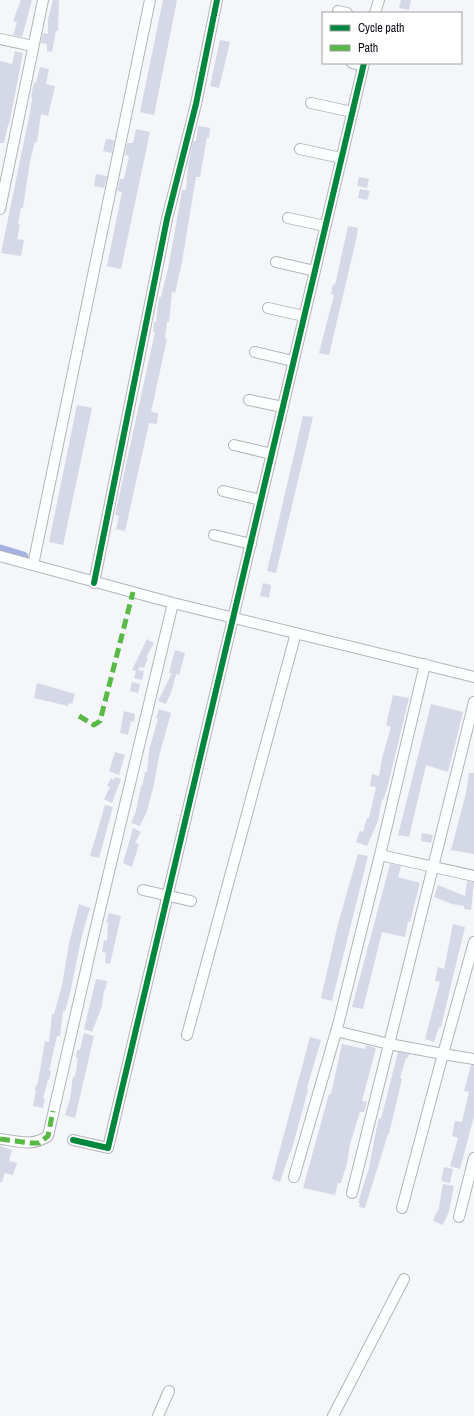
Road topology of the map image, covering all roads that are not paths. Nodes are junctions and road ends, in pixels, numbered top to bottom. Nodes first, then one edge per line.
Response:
1 (43, 0) edge
2 (150, 0) edge
3 (217, 0) edge
4 (379, 0) edge
5 (376, 12) edge
6 (0, 39) edge
7 (33, 46) junction
8 (364, 64) edge
9 (311, 103) dead end
10 (352, 112) junction
11 (300, 149) dead end
12 (341, 158) junction
13 (0, 209) edge
14 (288, 218) dead end
15 (325, 226) junction
16 (276, 262) dead end
17 (315, 271) junction
18 (268, 308) dead end
19 (304, 316) junction
20 (255, 352) dead end
21 (294, 361) junction
22 (249, 400) dead end
23 (283, 408) junction
24 (234, 445) dead end
25 (272, 454) junction
26 (223, 491) dead end
27 (261, 500) junction
28 (214, 535) dead end
29 (251, 544) junction
30 (0, 556) edge
31 (33, 565) junction
32 (94, 583) junction
33 (172, 603) junction
34 (233, 617) junction
35 (296, 633) junction
36 (425, 664) junction
37 (474, 677) edge
38 (474, 702) edge
39 (380, 855) junction
40 (433, 867) junction
41 (474, 876) edge
42 (143, 890) dead end
43 (168, 895) junction
44 (191, 901) dead end
45 (474, 942) edge
46 (336, 1031) junction
47 (187, 1035) dead end
48 (389, 1044) junction
49 (443, 1054) junction
50 (474, 1060) edge
51 (0, 1139) edge
52 (73, 1140) dead end
53 (474, 1158) edge
54 (294, 1177) dead end
55 (352, 1193) dead end
56 (402, 1208) dead end
57 (459, 1217) dead end
58 (404, 1279) dead end
59 (169, 1390) dead end
60 (158, 1416) edge
61 (333, 1416) edge

1 - 7 street
2 - 31 street
3 - 32 street
4 - 5 street
6 - 7 street
7 - 13 street
8 - 10 street
9 - 10 street
10 - 12 street
11 - 12 street
12 - 15 street
14 - 15 street
15 - 17 street
16 - 17 street
17 - 19 street
18 - 19 street
19 - 21 street
20 - 21 street
21 - 23 street
22 - 23 street
23 - 25 street
24 - 25 street
25 - 27 street
26 - 27 street
27 - 29 street
28 - 29 street
29 - 34 street
30 - 31 street
31 - 32 street
32 - 33 street
33 - 34 street
33 - 51 street
34 - 35 street
34 - 43 street
35 - 36 street
35 - 47 street
36 - 37 street
36 - 39 street
38 - 40 street
39 - 40 street
39 - 46 street
40 - 41 street
40 - 48 street
42 - 43 street
43 - 44 street
43 - 52 street
45 - 49 street
46 - 48 street
46 - 54 street
48 - 49 street
48 - 55 street
49 - 50 street
49 - 56 street
53 - 57 street
58 - 61 street
59 - 60 street

